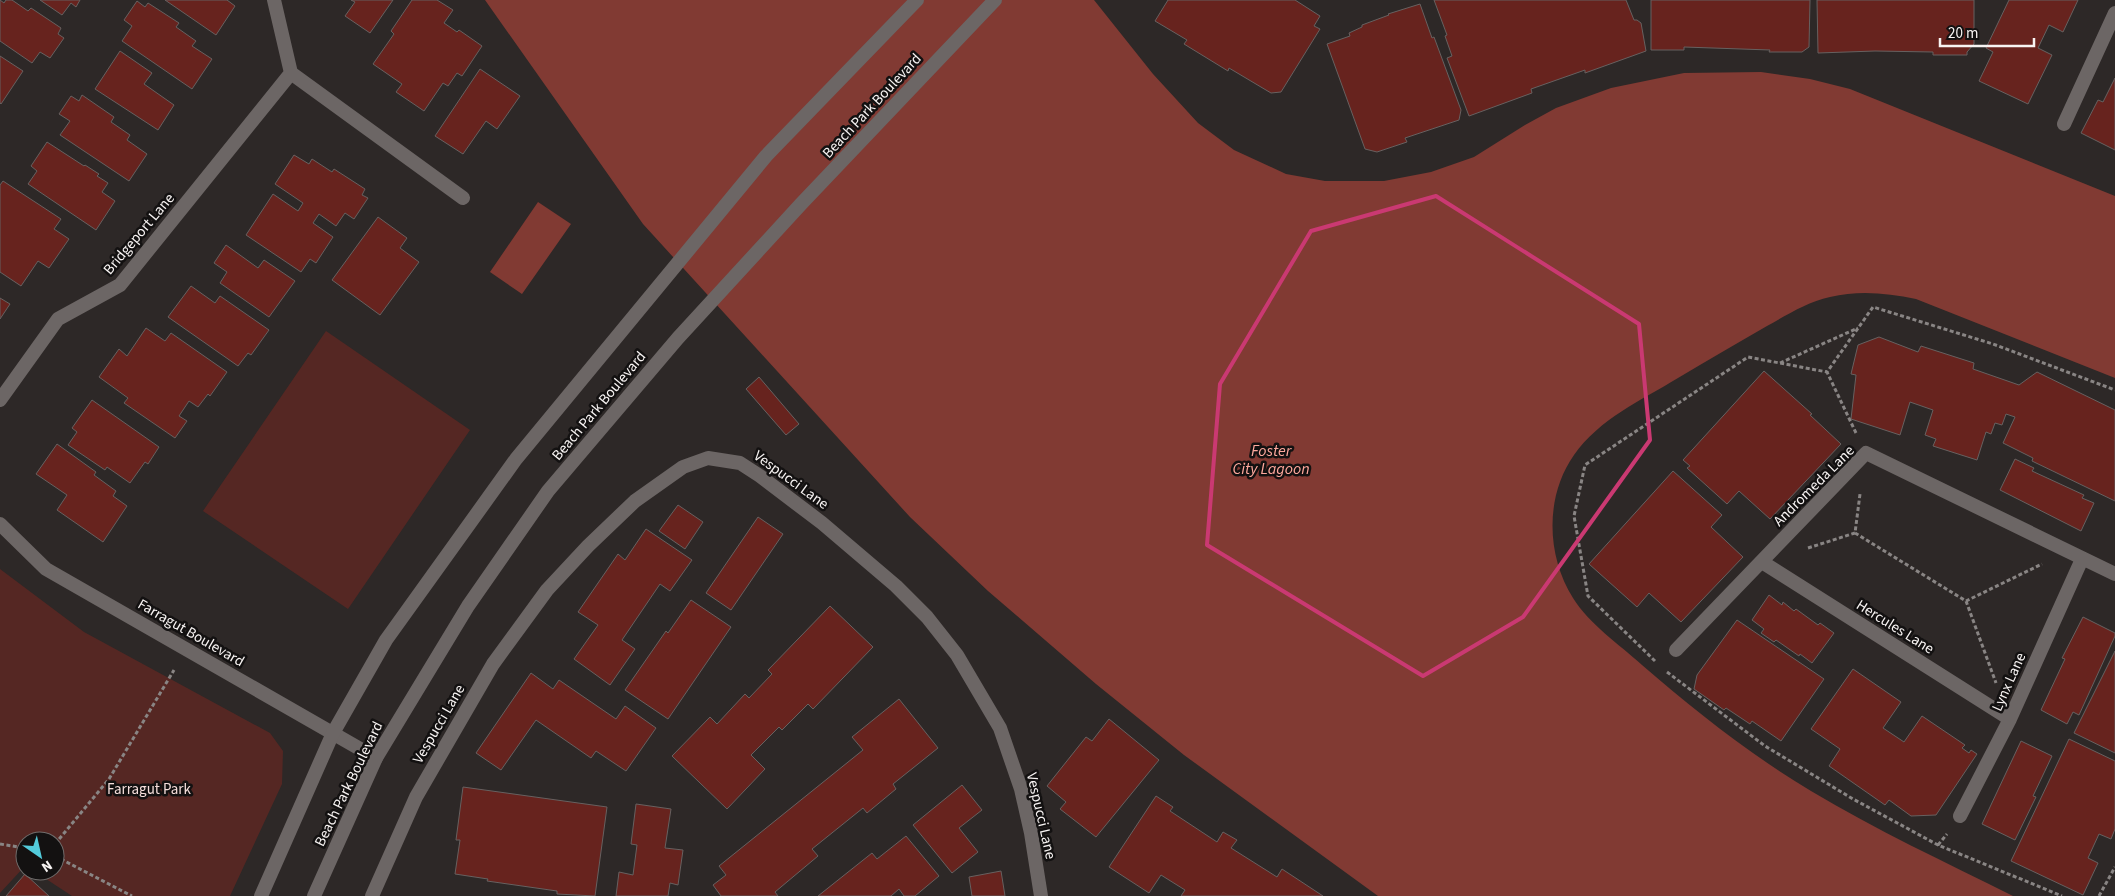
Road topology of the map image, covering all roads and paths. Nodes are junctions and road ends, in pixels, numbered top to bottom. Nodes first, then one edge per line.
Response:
1 (274, 0) edge
2 (917, 0) edge
3 (995, 0) edge
4 (2115, 14) edge
5 (291, 73) junction
6 (2064, 124) dead end
7 (463, 198) dead end
8 (1858, 327) junction
9 (1780, 363) junction
10 (1827, 372) junction
11 (2115, 390) edge
12 (0, 400) edge
13 (1866, 453) junction
14 (0, 524) edge
15 (1855, 533) dead end
16 (2068, 552) junction
17 (2082, 559) junction
18 (1762, 562) junction
19 (2115, 574) edge
20 (1966, 601) junction
21 (186, 649) junction
22 (1676, 650) dead end
23 (1658, 664) dead end
24 (1665, 671) dead end
25 (2010, 719) junction
26 (333, 733) junction
27 (376, 758) junction
28 (1960, 816) dead end
29 (65, 832) edge
30 (0, 844) edge
31 (15, 846) edge
32 (65, 861) edge
33 (2115, 867) edge
34 (132, 896) edge
35 (261, 896) edge
36 (314, 896) edge
37 (372, 896) edge
38 (1041, 896) edge
39 (2062, 896) edge
40 (2099, 896) edge

1 - 5 street
2 - 26 street, Beach Park Boulevard
3 - 27 street, Beach Park Boulevard
4 - 6 street
5 - 7 street
5 - 12 street, Bridgeport Lane
8 - 9 path
8 - 10 path
8 - 11 path
9 - 10 path
9 - 23 path
10 - 13 path
13 - 16 street, Andromeda Lane
13 - 18 street, Andromeda Lane
14 - 21 street, Farragut Boulevard
15 - 20 path
16 - 17 street, Andromeda Lane
16 - 20 path
17 - 19 street, Andromeda Lane
17 - 25 street, Lynx Lane
18 - 22 street, Andromeda Lane
18 - 25 street, Hercules Lane
20 - 25 path
21 - 26 street, Farragut Boulevard
21 - 29 path
24 - 39 path
25 - 28 street, Lynx Lane
26 - 27 street, Farragut Boulevard
26 - 35 street, Beach Park Boulevard
27 - 36 street, Beach Park Boulevard
30 - 31 path
32 - 34 path
33 - 40 path
37 - 38 street, Vespucci Lane

